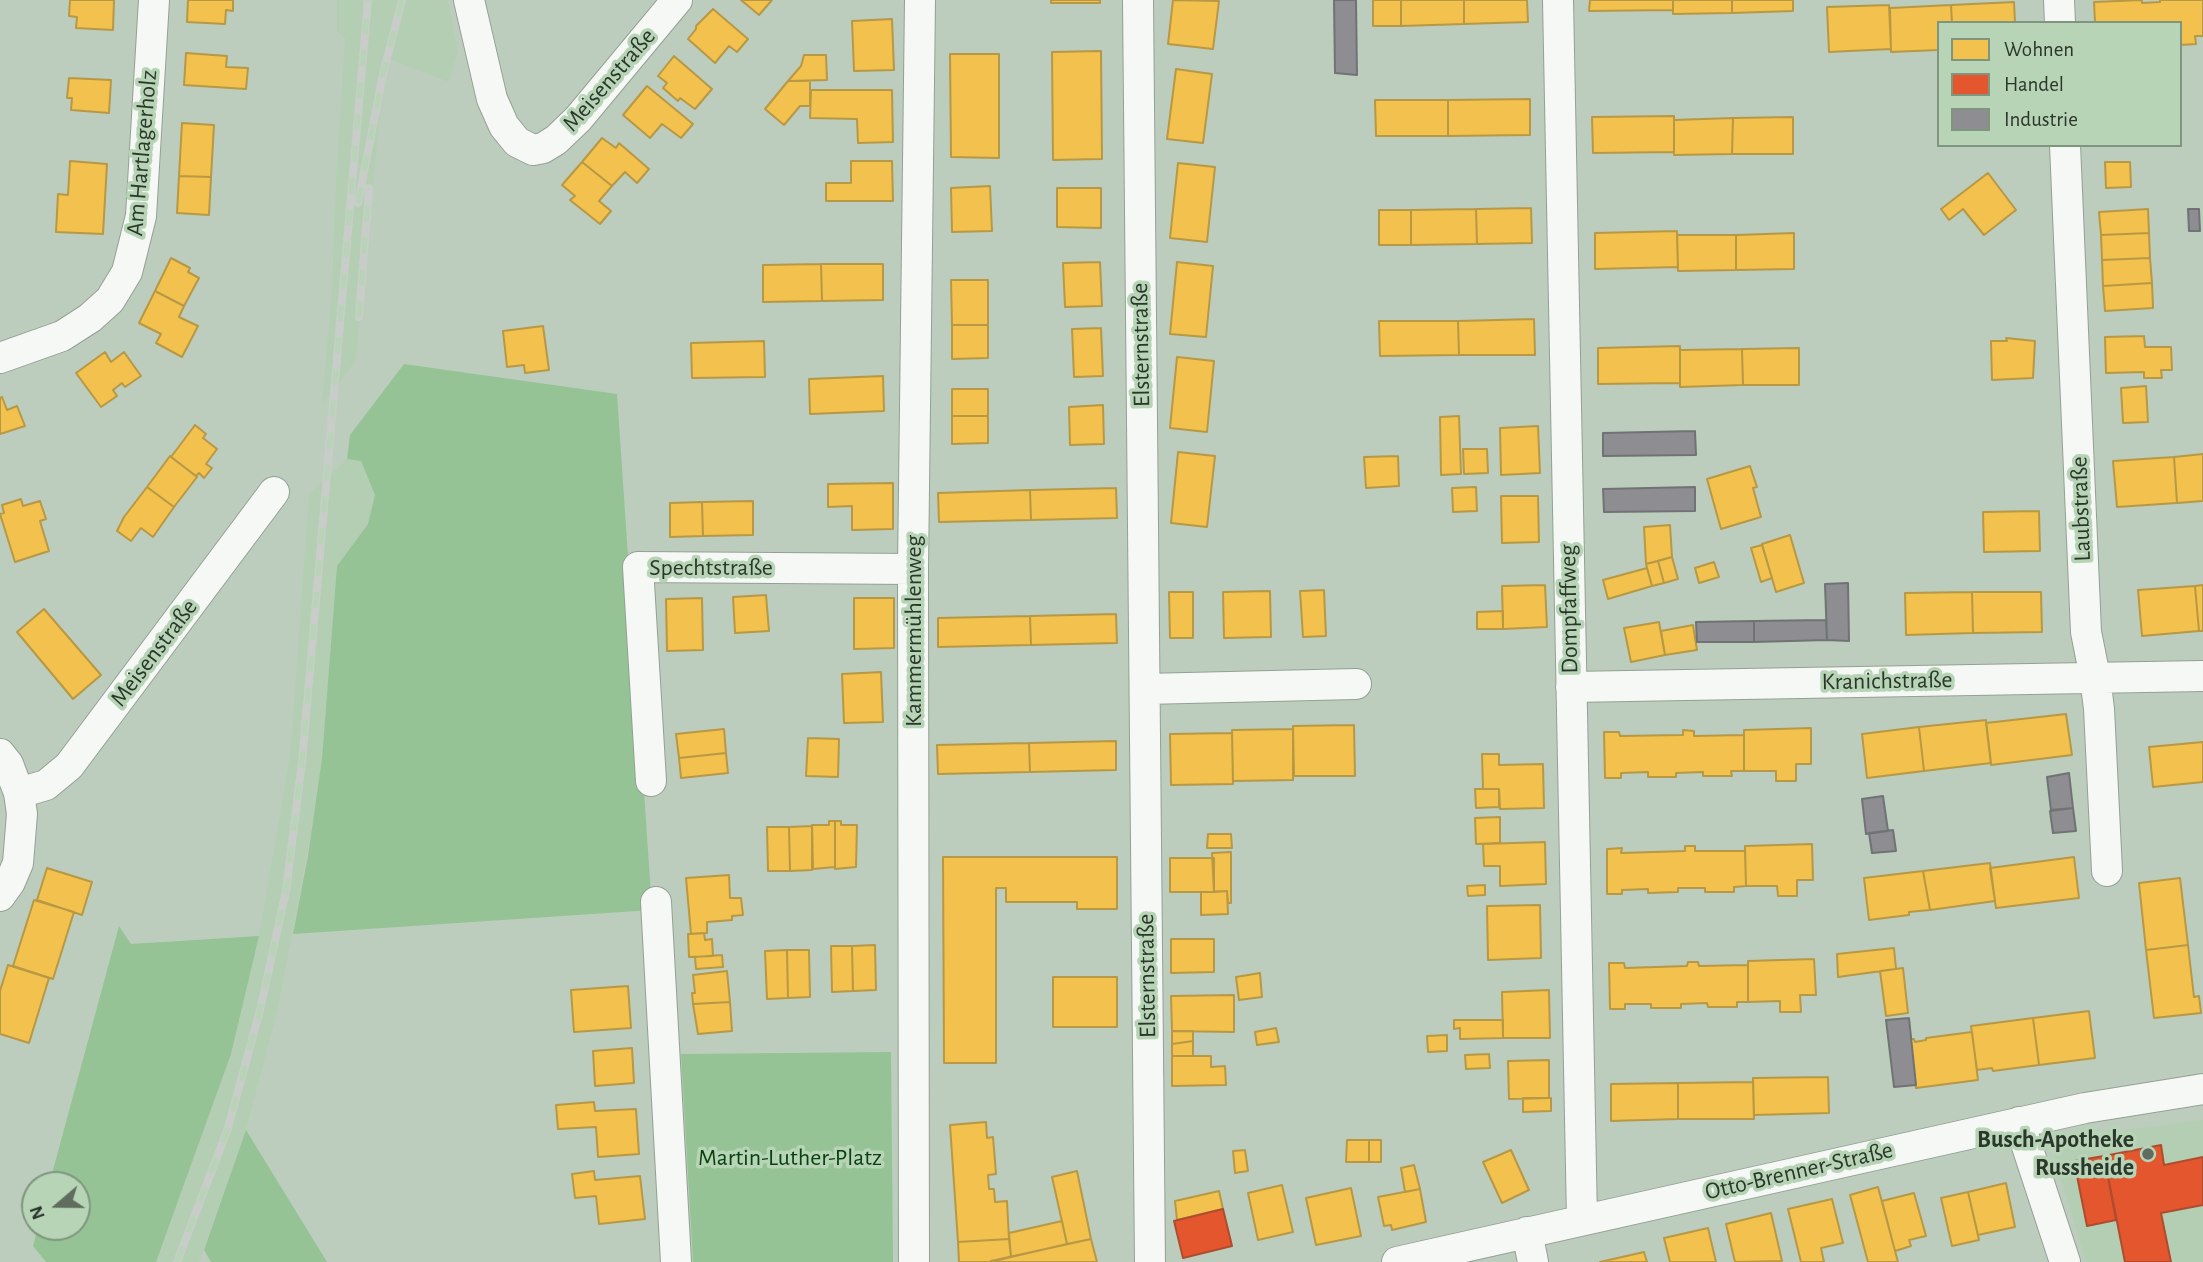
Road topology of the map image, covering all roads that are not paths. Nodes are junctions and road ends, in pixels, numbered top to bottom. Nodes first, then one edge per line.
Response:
1 (154, 0) edge
2 (470, 0) edge
3 (677, 0) edge
4 (920, 0) edge
5 (1138, 0) edge
6 (1558, 0) edge
7 (2059, 0) edge
8 (2060, 21) edge
9 (2065, 147) edge
10 (0, 358) edge
11 (274, 492) dead end
12 (913, 569) junction
13 (2203, 676) edge
14 (2095, 677) junction
15 (1356, 684) dead end
16 (1570, 687) junction
17 (1145, 689) junction
18 (0, 754) edge
19 (651, 781) dead end
20 (19, 793) junction
21 (2107, 871) dead end
22 (0, 896) edge
23 (656, 902) dead end
24 (2203, 1089) edge
25 (2019, 1122) junction
26 (1582, 1219) junction
27 (1527, 1232) junction
28 (676, 1262) edge
29 (914, 1262) edge
30 (1150, 1262) edge
31 (1396, 1262) edge
32 (1533, 1262) edge
33 (2065, 1262) edge

1 - 10 street, Am Hartlagerholz
2 - 3 street, Meisenstraße
4 - 12 street, Kammermühlenweg
5 - 17 street, Elsternstraße
6 - 16 street, Dompfaffweg
7 - 8 street
9 - 14 street, Laubstraße
11 - 20 street, Meisenstraße
12 - 19 street, Spechtstraße
12 - 29 street, Kammermühlenweg
13 - 14 street, Kranichstraße
14 - 16 street, Kranichstraße
14 - 21 street, Laubstraße
15 - 17 street
16 - 26 street, Dompfaffweg
17 - 30 street, Elsternstraße
18 - 20 street
20 - 22 street
23 - 28 street
24 - 25 street, Otto-Brenner-Straße
25 - 26 street, Otto-Brenner-Straße
25 - 33 street
26 - 27 street, Otto-Brenner-Straße
27 - 31 street, Otto-Brenner-Straße
27 - 32 street

